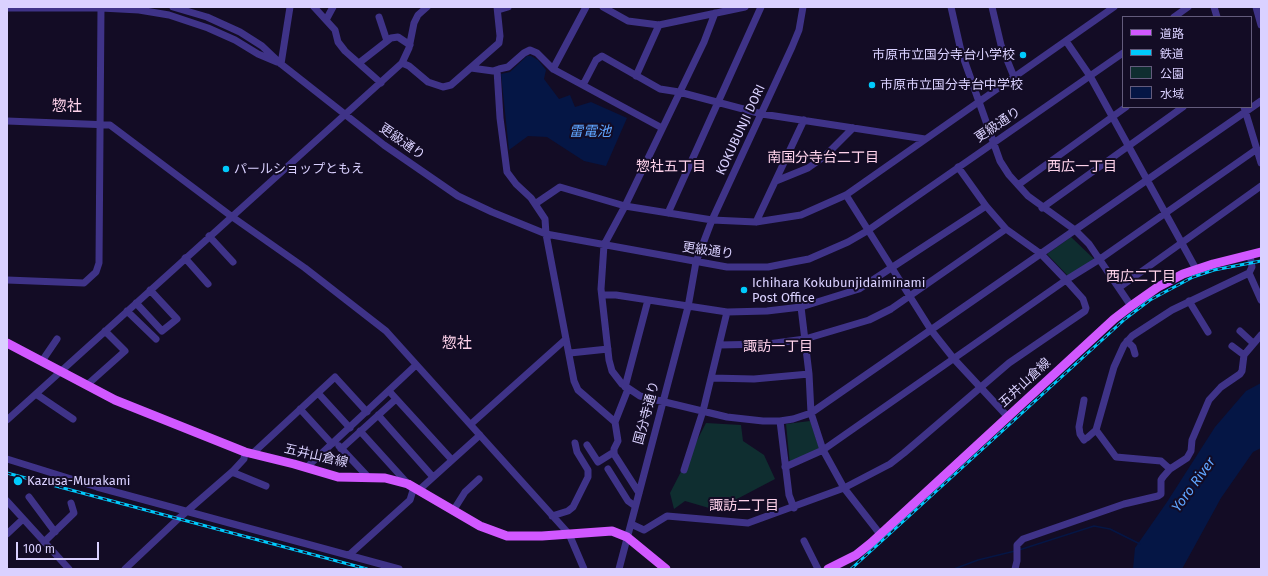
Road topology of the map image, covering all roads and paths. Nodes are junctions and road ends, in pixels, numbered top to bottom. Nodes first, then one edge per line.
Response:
1 (173, 7) edge
2 (290, 7) edge
3 (314, 7) edge
4 (333, 7) edge
5 (508, 7) edge
6 (586, 7) edge
7 (603, 7) edge
8 (745, 7) edge
9 (761, 7) edge
10 (803, 7) edge
11 (951, 7) edge
12 (992, 7) edge
13 (1188, 7) edge
14 (1256, 7) edge
15 (7, 8) edge
16 (101, 8) edge
17 (424, 8) edge
18 (1109, 8) edge
19 (498, 9) edge
20 (724, 9) edge
21 (715, 13) junction
22 (1175, 16) edge
23 (379, 17) dead end
24 (326, 20) junction
25 (659, 25) junction
26 (1261, 25) edge
27 (387, 41) junction
28 (1066, 41) junction
29 (410, 45) junction
30 (1122, 54) edge
31 (359, 63) junction
32 (402, 63) junction
33 (281, 64) junction
34 (471, 68) junction
35 (552, 69) junction
36 (496, 70) junction
37 (636, 76) junction
38 (1090, 76) junction
39 (1014, 77) junction
40 (381, 83) junction
41 (583, 85) junction
42 (679, 92) junction
43 (980, 101) junction
44 (1261, 101) edge
45 (718, 102) junction
46 (1252, 106) edge
47 (1125, 108) edge
48 (1182, 108) edge
49 (1245, 109) edge
50 (344, 114) junction
51 (762, 114) junction
52 (1113, 117) junction
53 (804, 120) junction
54 (7, 121) edge
55 (100, 124) junction
56 (662, 128) junction
57 (854, 128) junction
58 (925, 139) junction
59 (994, 141) junction
60 (1129, 146) junction
61 (1257, 149) junction
62 (1261, 163) edge
63 (958, 167) junction
64 (1148, 179) junction
65 (776, 180) junction
66 (1018, 185) junction
67 (1261, 186) edge
68 (846, 195) junction
69 (535, 204) junction
70 (625, 206) junction
71 (986, 206) junction
72 (1042, 208) junction
73 (668, 213) junction
74 (1165, 213) junction
75 (231, 216) junction
76 (712, 220) junction
77 (756, 222) junction
78 (1006, 229) junction
79 (1075, 230) junction
80 (867, 231) junction
81 (546, 234) junction
82 (209, 236) junction
83 (1181, 244) junction
84 (604, 245) junction
85 (1261, 252) edge
86 (1041, 254) junction
87 (1250, 255) junction
88 (185, 258) junction
89 (1100, 259) junction
90 (233, 262) dead end
91 (696, 262) junction
92 (891, 268) junction
93 (1196, 269) junction
94 (1249, 273) junction
95 (7, 280) edge
96 (1066, 280) junction
97 (208, 284) dead end
98 (1120, 287) junction
99 (150, 290) junction
100 (602, 295) junction
101 (909, 296) junction
102 (648, 300) junction
103 (1261, 300) edge
104 (1189, 301) junction
105 (136, 303) junction
106 (1131, 306) junction
107 (688, 307) junction
108 (801, 307) junction
109 (127, 311) junction
110 (727, 312) junction
111 (105, 330) junction
112 (931, 330) junction
113 (1240, 331) dead end
114 (1208, 332) dead end
115 (1261, 335) edge
116 (57, 339) dead end
117 (566, 339) junction
118 (805, 339) junction
119 (156, 340) dead end
120 (1127, 341) junction
121 (7, 343) edge
122 (1253, 343) junction
123 (719, 345) junction
124 (1232, 346) dead end
125 (608, 349) junction
126 (570, 353) junction
127 (1135, 354) dead end
128 (1244, 356) junction
129 (954, 359) junction
130 (42, 361) junction
131 (416, 365) junction
132 (62, 371) junction
133 (809, 374) junction
134 (711, 378) junction
135 (87, 385) junction
136 (627, 388) junction
137 (980, 388) junction
138 (389, 391) junction
139 (318, 393) junction
140 (36, 394) junction
141 (396, 399) junction
142 (1084, 400) dead end
143 (663, 402) junction
144 (300, 409) junction
145 (703, 411) junction
146 (367, 412) junction
147 (811, 413) junction
148 (378, 416) junction
149 (1008, 417) junction
150 (73, 419) dead end
151 (7, 420) edge
152 (780, 420) junction
153 (615, 422) junction
154 (471, 424) junction
155 (350, 428) junction
156 (1096, 430) junction
157 (360, 431) junction
158 (480, 434) junction
159 (333, 443) junction
160 (575, 443) dead end
161 (587, 446) dead end
162 (341, 449) junction
163 (823, 450) junction
164 (614, 452) junction
165 (249, 453) junction
166 (7, 458) edge
167 (452, 460) junction
168 (307, 468) junction
169 (785, 468) junction
170 (608, 469) dead end
171 (1170, 469) junction
172 (684, 470) dead end
173 (232, 472) junction
174 (433, 477) junction
175 (369, 478) junction
176 (479, 479) dead end
177 (266, 486) dead end
178 (414, 487) junction
179 (844, 488) junction
180 (639, 493) junction
181 (29, 497) dead end
182 (7, 501) edge
183 (71, 503) dead end
184 (635, 506) junction
185 (794, 508) junction
186 (453, 511) junction
187 (186, 512) junction
188 (552, 516) junction
189 (23, 519) junction
190 (631, 524) junction
191 (55, 532) junction
192 (7, 534) edge
193 (569, 534) junction
194 (880, 534) junction
195 (628, 537) junction
196 (804, 541) dead end
197 (44, 542) junction
198 (348, 555) junction
199 (69, 569) edge
200 (125, 569) edge
201 (399, 569) edge
202 (584, 569) edge
203 (619, 569) edge
204 (666, 569) edge
205 (818, 569) edge
206 (828, 569) edge
207 (1015, 569) edge

1 - 33 street, 更級通り
2 - 33 street
3 - 24 street
4 - 24 street
5 - 19 street
6 - 35 street
7 - 25 street
8 - 20 street
9 - 45 street
10 - 51 street, KOKUBUNJI DORI
11 - 43 street
12 - 39 street
13 - 22 street
14 - 26 street
15 - 16 street, 更級通り
16 - 33 street, 更級通り
16 - 55 street
17 - 29 street
18 - 28 street
19 - 34 street
20 - 21 street
21 - 25 street
21 - 42 street
23 - 27 street
24 - 31 street
25 - 37 street
27 - 29 street
27 - 31 street
28 - 38 street
28 - 39 street
29 - 32 street
30 - 38 street, 更級通り
31 - 40 street
32 - 34 street
32 - 40 street
33 - 50 street, 更級通り
34 - 36 street
35 - 36 street
35 - 41 street
36 - 69 street
37 - 41 street
37 - 42 street
38 - 52 street
38 - 59 street, 更級通り
39 - 43 street
40 - 50 street
41 - 56 street
42 - 45 street
42 - 56 street
43 - 58 street
43 - 59 street
44 - 46 street
45 - 51 street
45 - 73 street
47 - 52 street
48 - 60 street
49 - 61 street
49 - 64 street
50 - 75 street
50 - 81 street, 更級通り
51 - 53 street
51 - 76 street, KOKUBUNJI DORI
52 - 60 street
52 - 66 street
53 - 57 street
53 - 65 street
54 - 55 street
55 - 75 street
55 - 95 street
56 - 70 street
57 - 58 street
57 - 65 street
58 - 68 street
59 - 63 street, 更級通り
59 - 66 street
60 - 64 street
60 - 72 street
61 - 62 street
61 - 74 street
63 - 71 street
63 - 80 street, 更級通り
64 - 74 street
64 - 79 street
65 - 77 street
66 - 72 street
67 - 83 street
68 - 77 street
68 - 80 street
69 - 70 street
69 - 81 street
70 - 73 street
70 - 84 street
71 - 78 street
71 - 92 street
72 - 79 street
73 - 76 street
74 - 83 street
74 - 89 street
75 - 82 street
75 - 131 street
76 - 77 street
76 - 91 street, KOKUBUNJI DORI
78 - 86 street
78 - 101 street
79 - 86 street
79 - 89 street
80 - 91 street, 更級通り
80 - 92 street
81 - 84 street, 更級通り
81 - 117 street
82 - 88 street
82 - 90 street
83 - 93 street
83 - 98 street
84 - 91 street, 更級通り
84 - 100 street
85 - 87 main road, 五井山倉線
86 - 96 street
86 - 112 street
87 - 93 main road, 五井山倉線
87 - 94 street
88 - 97 street
88 - 99 street
89 - 96 street
89 - 98 street
91 - 107 street, 国分寺通り
92 - 101 street
92 - 108 street
93 - 106 main road, 五井山倉線
94 - 103 street
94 - 104 street
96 - 129 street
96 - 137 street
98 - 106 street
99 - 105 street
99 - 105 street
100 - 102 street
100 - 125 street
101 - 112 street
101 - 118 street
102 - 107 street
102 - 136 street
104 - 114 street
104 - 120 street
105 - 109 street
106 - 149 main road, 五井山倉線
107 - 110 street
107 - 143 street, 国分寺通り
108 - 110 street
108 - 118 street
109 - 111 street
109 - 119 street
110 - 123 street
111 - 132 street
111 - 135 street
112 - 129 street
112 - 147 street
113 - 122 street
115 - 122 street
116 - 130 street
117 - 126 street
117 - 154 street
118 - 123 street
118 - 133 street
120 - 127 street
120 - 156 street
121 - 130 main road, 五井山倉線
122 - 128 street
123 - 134 street
124 - 128 street
125 - 126 street
125 - 136 street
126 - 153 street
128 - 171 street
129 - 137 street
129 - 163 street
130 - 132 main road, 五井山倉線
131 - 138 street
131 - 154 street
132 - 135 main road, 五井山倉線
132 - 140 street
133 - 134 street
133 - 147 street
134 - 145 street
135 - 165 main road, 五井山倉線
136 - 143 street
136 - 153 street
137 - 149 street
137 - 179 street
138 - 141 street
138 - 146 street
139 - 144 street
139 - 146 street
139 - 155 street
140 - 150 street
140 - 151 street
141 - 148 street
141 - 167 street
142 - 156 street
143 - 145 street
143 - 180 street, 国分寺通り
144 - 159 street
144 - 165 street
145 - 152 street
145 - 172 street
146 - 155 street
147 - 152 street
147 - 163 street
148 - 157 street
148 - 174 street
149 - 194 main road, 五井山倉線
152 - 169 street
153 - 164 street
154 - 158 street
155 - 159 street
156 - 171 street
157 - 162 street
157 - 178 street
158 - 167 street
158 - 188 street
159 - 162 street
159 - 168 street
160 - 188 street
161 - 164 street
162 - 175 street
163 - 169 street
163 - 179 street
164 - 180 street
165 - 168 main road, 五井山倉線
165 - 173 street
166 - 187 street
167 - 174 street
168 - 175 main road, 五井山倉線
169 - 185 street
170 - 184 street
171 - 207 street
173 - 177 street
173 - 187 street
174 - 178 street
175 - 178 main road, 五井山倉線
176 - 186 street
178 - 186 main road, 五井山倉線
178 - 198 street
179 - 185 street
179 - 194 street
180 - 184 street, 国分寺通り
181 - 191 street
182 - 189 street
183 - 191 street
184 - 190 street, 国分寺通り
185 - 190 street
186 - 193 main road, 五井山倉線
187 - 198 street
187 - 200 street
188 - 193 street
189 - 192 street
189 - 197 street
190 - 195 street, 国分寺通り
191 - 197 street
193 - 195 main road, 五井山倉線
193 - 202 street
194 - 206 main road, 五井山倉線
195 - 203 street, 国分寺通り
195 - 204 main road, 五井山倉線
196 - 205 street
197 - 199 street
198 - 201 street

